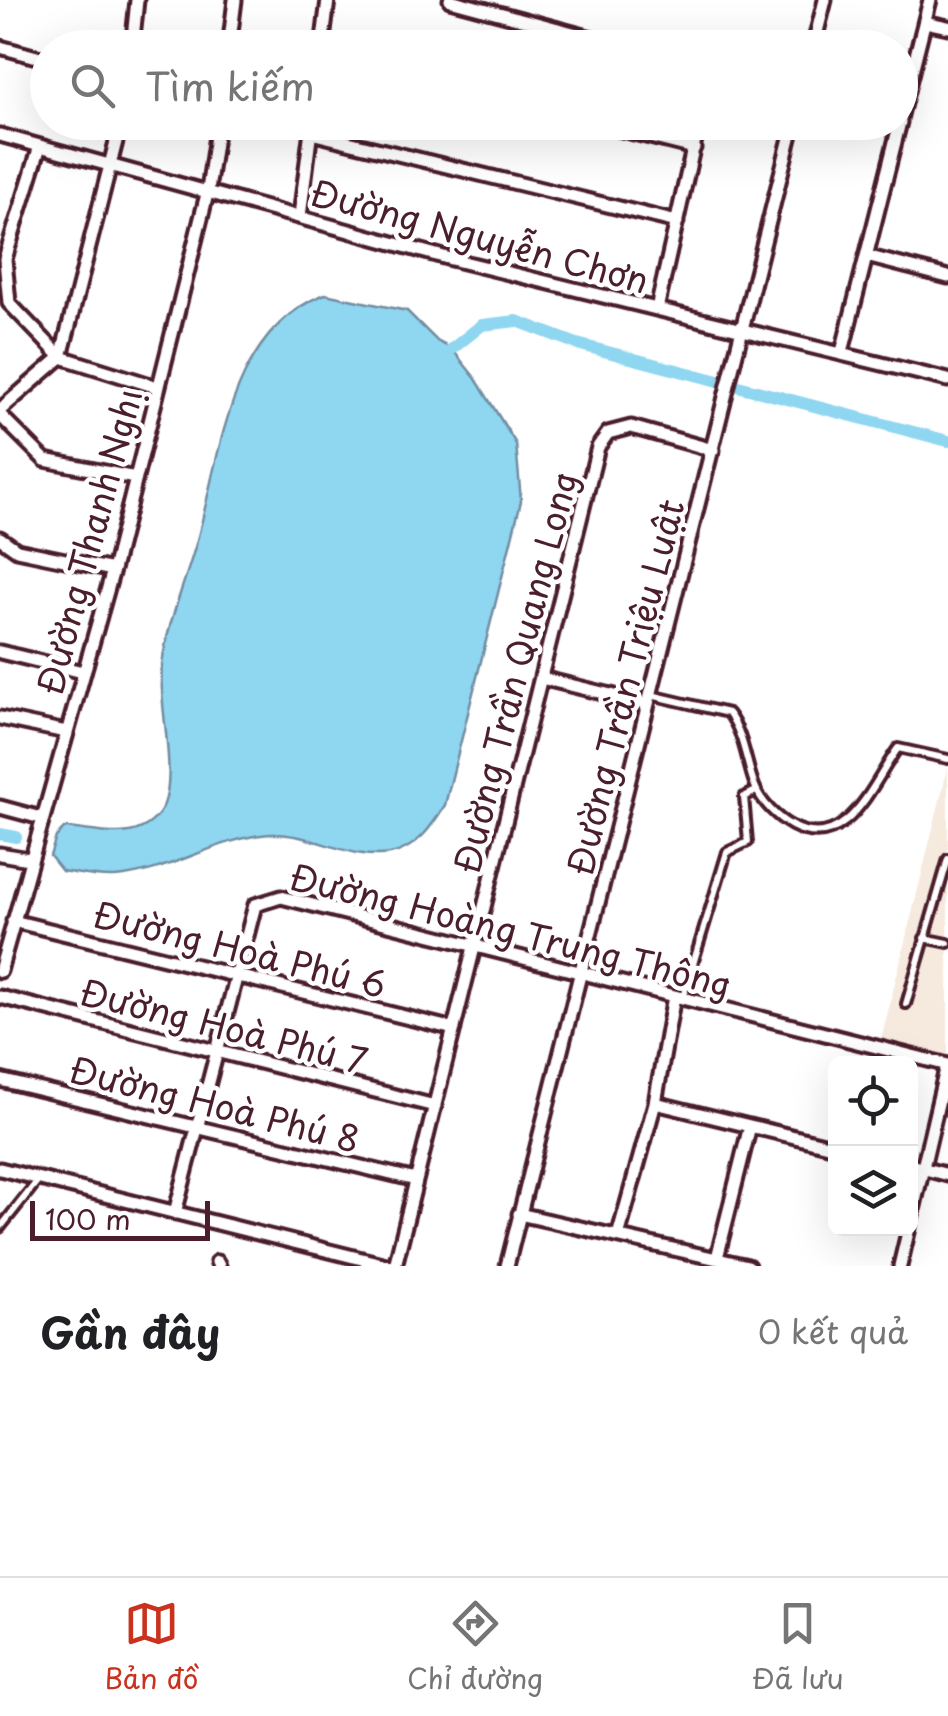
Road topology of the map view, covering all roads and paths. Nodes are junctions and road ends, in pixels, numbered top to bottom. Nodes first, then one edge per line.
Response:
1 (137, 0) edge
2 (235, 0) edge
3 (328, 0) edge
4 (450, 0) edge
5 (825, 0) edge
6 (930, 0) edge
7 (925, 22) junction
8 (948, 28) edge
9 (134, 30) edge
10 (232, 30) edge
11 (324, 30) edge
12 (562, 30) edge
13 (818, 30) edge
14 (0, 46) edge
15 (918, 50) edge
16 (30, 55) edge
17 (0, 135) edge
18 (118, 140) edge
19 (215, 140) edge
20 (310, 140) edge
21 (359, 140) edge
22 (662, 140) edge
23 (696, 140) edge
24 (790, 140) edge
25 (895, 140) edge
26 (40, 146) junction
27 (694, 148) junction
28 (113, 164) junction
29 (208, 190) junction
30 (300, 216) junction
31 (677, 222) junction
32 (866, 256) junction
33 (948, 277) edge
34 (657, 309) junction
35 (744, 331) junction
36 (842, 352) junction
37 (61, 357) junction
38 (948, 380) edge
39 (157, 387) junction
40 (0, 412) edge
41 (712, 450) junction
42 (135, 478) junction
43 (0, 538) edge
44 (113, 570) junction
45 (0, 652) edge
46 (84, 672) junction
47 (541, 678) junction
48 (649, 699) junction
49 (0, 718) edge
50 (66, 732) junction
51 (948, 759) edge
52 (756, 790) junction
53 (0, 808) edge
54 (41, 818) junction
55 (0, 854) edge
56 (948, 858) edge
57 (29, 859) junction
58 (13, 921) junction
59 (924, 938) junction
60 (948, 944) edge
61 (474, 946) junction
62 (1, 963) edge
63 (580, 972) junction
64 (237, 974) junction
65 (0, 997) edge
66 (678, 997) junction
67 (906, 1004) dead end
68 (454, 1029) junction
69 (216, 1052) junction
70 (948, 1065) edge
71 (0, 1080) edge
72 (655, 1103) junction
73 (435, 1106) junction
74 (750, 1126) junction
75 (196, 1127) junction
76 (832, 1146) edge
77 (918, 1164) edge
78 (918, 1167) edge
79 (0, 1169) edge
80 (948, 1174) edge
81 (39, 1179) junction
82 (416, 1180) junction
83 (175, 1213) junction
84 (520, 1214) junction
85 (0, 1228) edge
86 (618, 1236) junction
87 (908, 1236) edge
88 (718, 1258) junction
89 (393, 1266) edge
90 (507, 1266) edge
91 (748, 1266) edge
92 (900, 1266) edge

1 - 9 street
2 - 10 street
3 - 11 street
4 - 12 street
5 - 13 street
6 - 7 street
7 - 8 street
7 - 15 street
14 - 16 street
17 - 26 street, Đường Nguyễn Chơn
18 - 28 street
19 - 29 street, Đường Thanh Nghị
20 - 30 street
21 - 31 street
22 - 27 street
23 - 27 street
24 - 35 street, Đường Trần Triệu Luật
25 - 32 street
26 - 28 street, Đường Nguyễn Chơn
26 - 37 street
27 - 31 street
28 - 29 street, Đường Nguyễn Chơn
28 - 37 street
29 - 30 street, Đường Nguyễn Chơn
29 - 39 street, Đường Thanh Nghị
30 - 34 street, Đường Nguyễn Chơn
31 - 34 street
32 - 33 street
32 - 36 street
34 - 35 street, Đường Nguyễn Chơn
35 - 36 street, Đường Nguyễn Chơn
35 - 41 street, Đường Trần Triệu Luật
36 - 38 street, Đường Nguyễn Chơn
37 - 39 street
37 - 40 street
39 - 42 street, Đường Thanh Nghị
40 - 42 street
41 - 47 street, Đường Trần Quang Long
41 - 48 street, Đường Trần Triệu Luật
42 - 44 street, Đường Thanh Nghị
43 - 44 street
44 - 46 street, Đường Thanh Nghị
45 - 46 street
46 - 50 street, Đường Thanh Nghị
47 - 48 street
47 - 61 street, Đường Trần Quang Long
48 - 52 lane
48 - 63 street, Đường Trần Triệu Luật
49 - 50 street
50 - 54 street, Đường Thanh Nghị
51 - 52 lane
52 - 66 lane
53 - 54 street
54 - 57 street, Đường Thanh Nghị
55 - 57 street
56 - 59 lane
57 - 58 street, Đường Thanh Nghị
58 - 62 street, Đường Thanh Nghị
58 - 64 street, Đường Hoà Phú 6
59 - 60 lane
59 - 67 lane
61 - 63 street, Đường Hoàng Trung Thông
61 - 64 street, Đường Hoàng Trung Thông
61 - 68 street, Đường Trần Quang Long
63 - 66 street, Đường Hoàng Trung Thông
63 - 84 street, Đường Trần Triệu Luật
64 - 68 street, Đường Hoà Phú 6
64 - 69 street, Đường Hoàng Trung Thông
65 - 69 street, Đường Hoà Phú 7
66 - 70 street, Đường Hoàng Trung Thông
66 - 72 street
68 - 73 street, Đường Trần Quang Long
69 - 73 street, Đường Hoà Phú 7
69 - 75 street, Đường Hoàng Trung Thông
70 - 77 street
71 - 75 street, Đường Hoà Phú 8
72 - 74 street
72 - 86 street
73 - 82 street, Đường Trần Quang Long
74 - 76 street
74 - 88 street
75 - 82 street, Đường Hoà Phú 8
75 - 83 street, Đường Hoàng Trung Thông
78 - 80 street
79 - 81 street
81 - 83 street
81 - 85 lane
82 - 89 street, Đường Trần Quang Long
83 - 89 street
84 - 86 street
84 - 90 street, Đường Trần Triệu Luật
86 - 88 street
87 - 92 street
88 - 91 street

